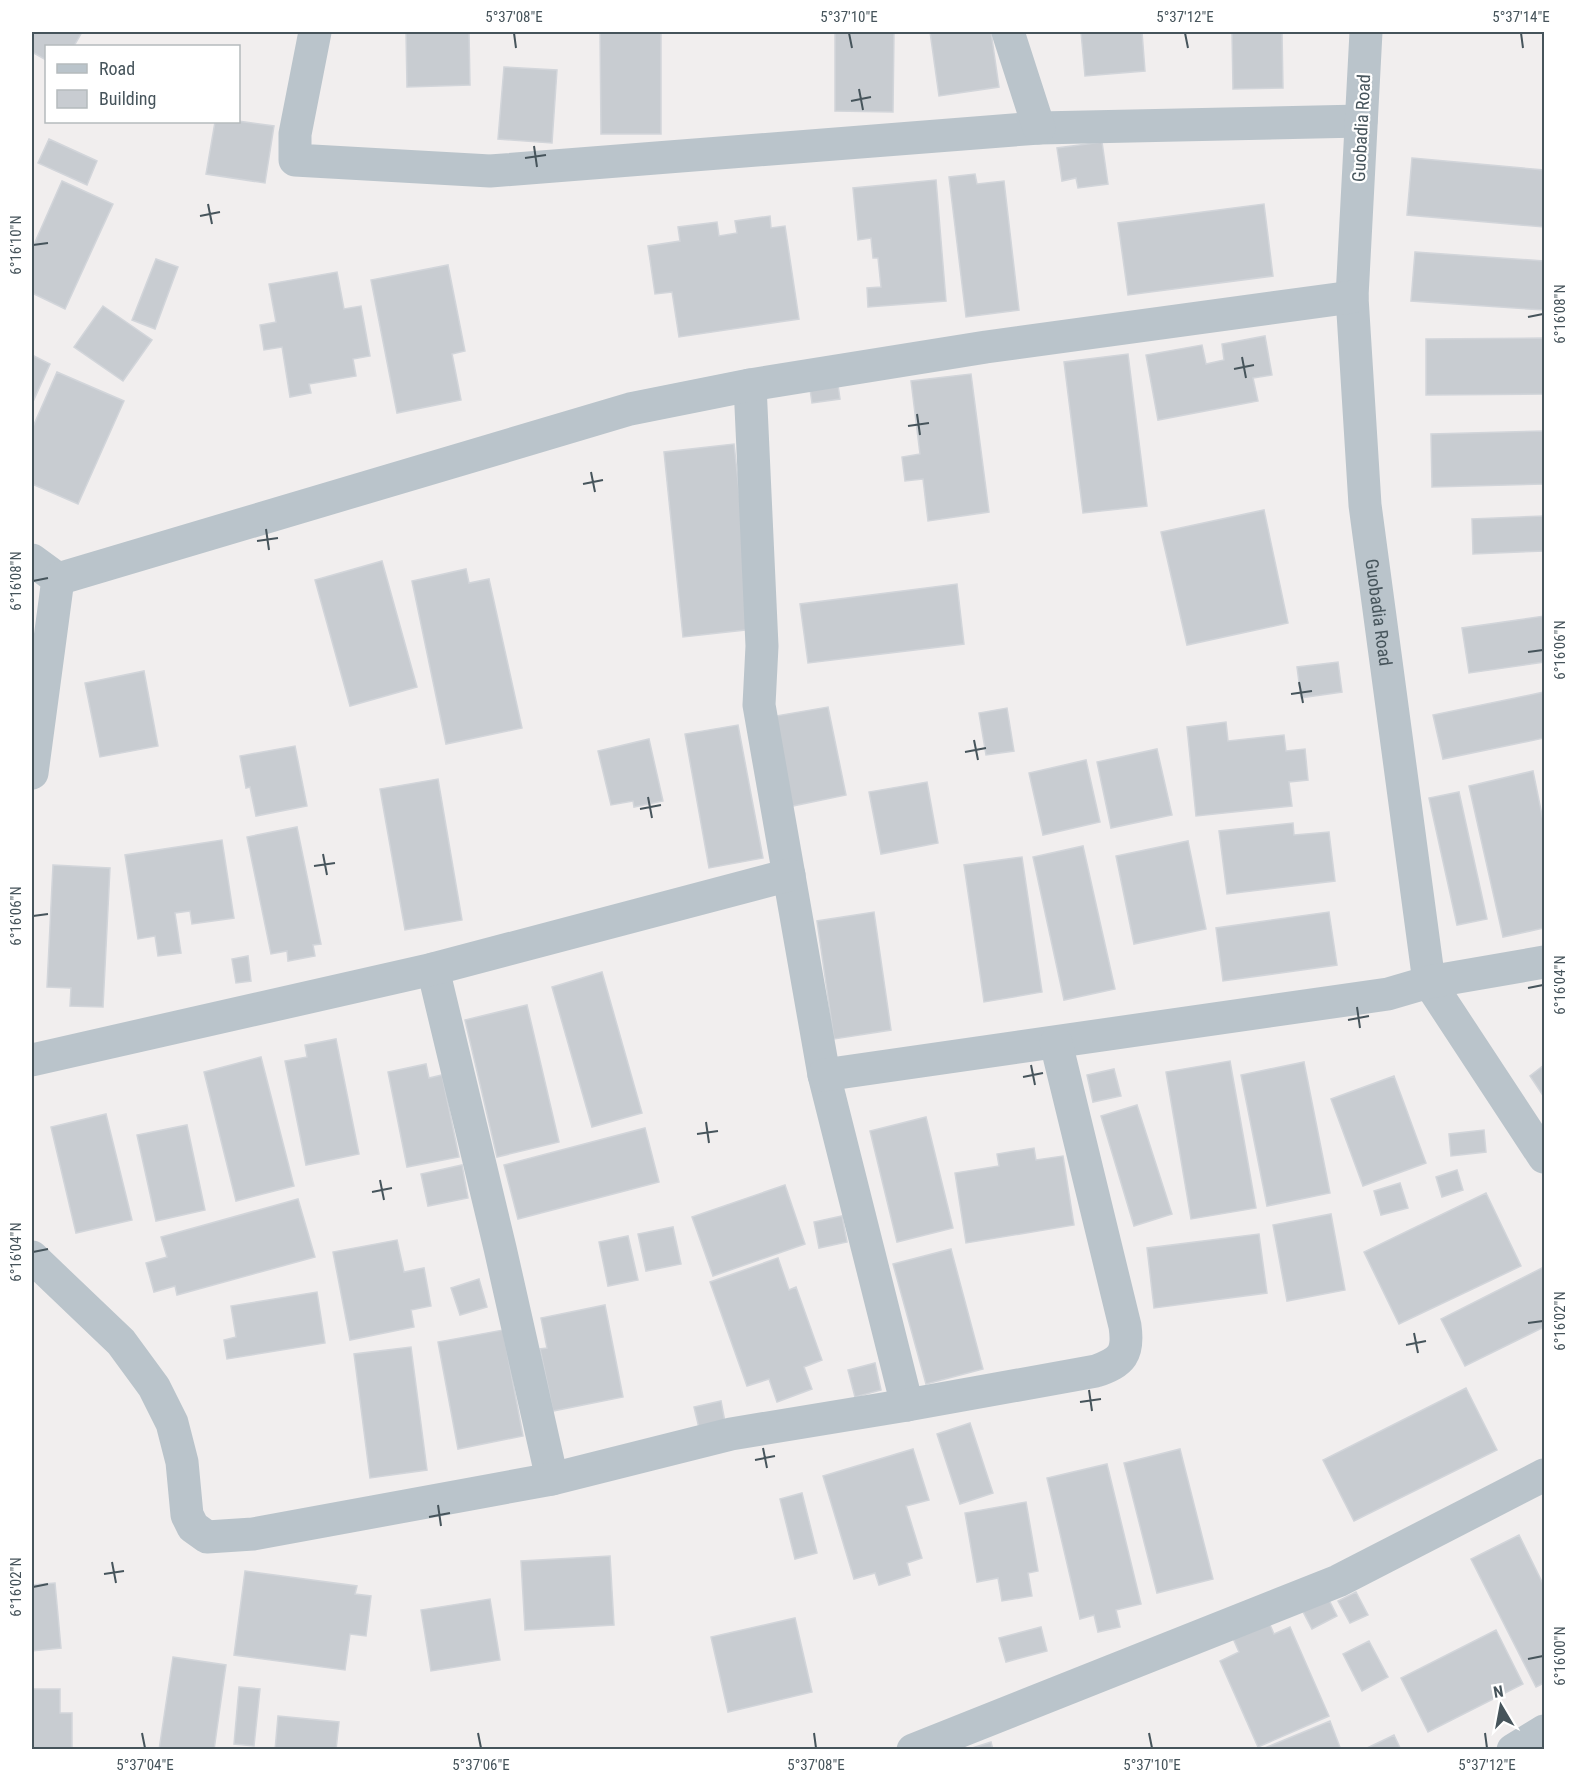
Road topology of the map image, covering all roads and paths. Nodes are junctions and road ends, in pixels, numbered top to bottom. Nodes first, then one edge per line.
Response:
1 (315, 32) edge
2 (1008, 32) edge
3 (1366, 32) edge
4 (1361, 121) junction
5 (1039, 128) junction
6 (1352, 297) junction
7 (750, 385) junction
8 (32, 560) edge
9 (45, 584) edge
10 (32, 773) edge
11 (789, 875) junction
12 (1545, 962) edge
13 (433, 969) junction
14 (1429, 982) junction
15 (1056, 1043) junction
16 (32, 1060) edge
17 (824, 1075) junction
18 (1545, 1156) edge
19 (32, 1257) edge
20 (907, 1405) junction
21 (1545, 1475) edge
22 (552, 1479) junction
23 (1545, 1731) edge
24 (913, 1749) edge
25 (1513, 1749) edge

1 - 5 street
2 - 5 street
3 - 4 street, Guobadia Road
4 - 5 street
4 - 6 street, Guobadia Road
6 - 7 street
6 - 14 street, Guobadia Road
7 - 9 street
7 - 11 street
8 - 9 street
9 - 10 street
11 - 13 street
11 - 17 street
12 - 14 street
13 - 16 street
13 - 22 street
14 - 15 street
14 - 18 street, Guobadia Road
15 - 17 street
15 - 20 street
17 - 20 street
19 - 22 street
20 - 22 street
21 - 24 street
23 - 25 street

